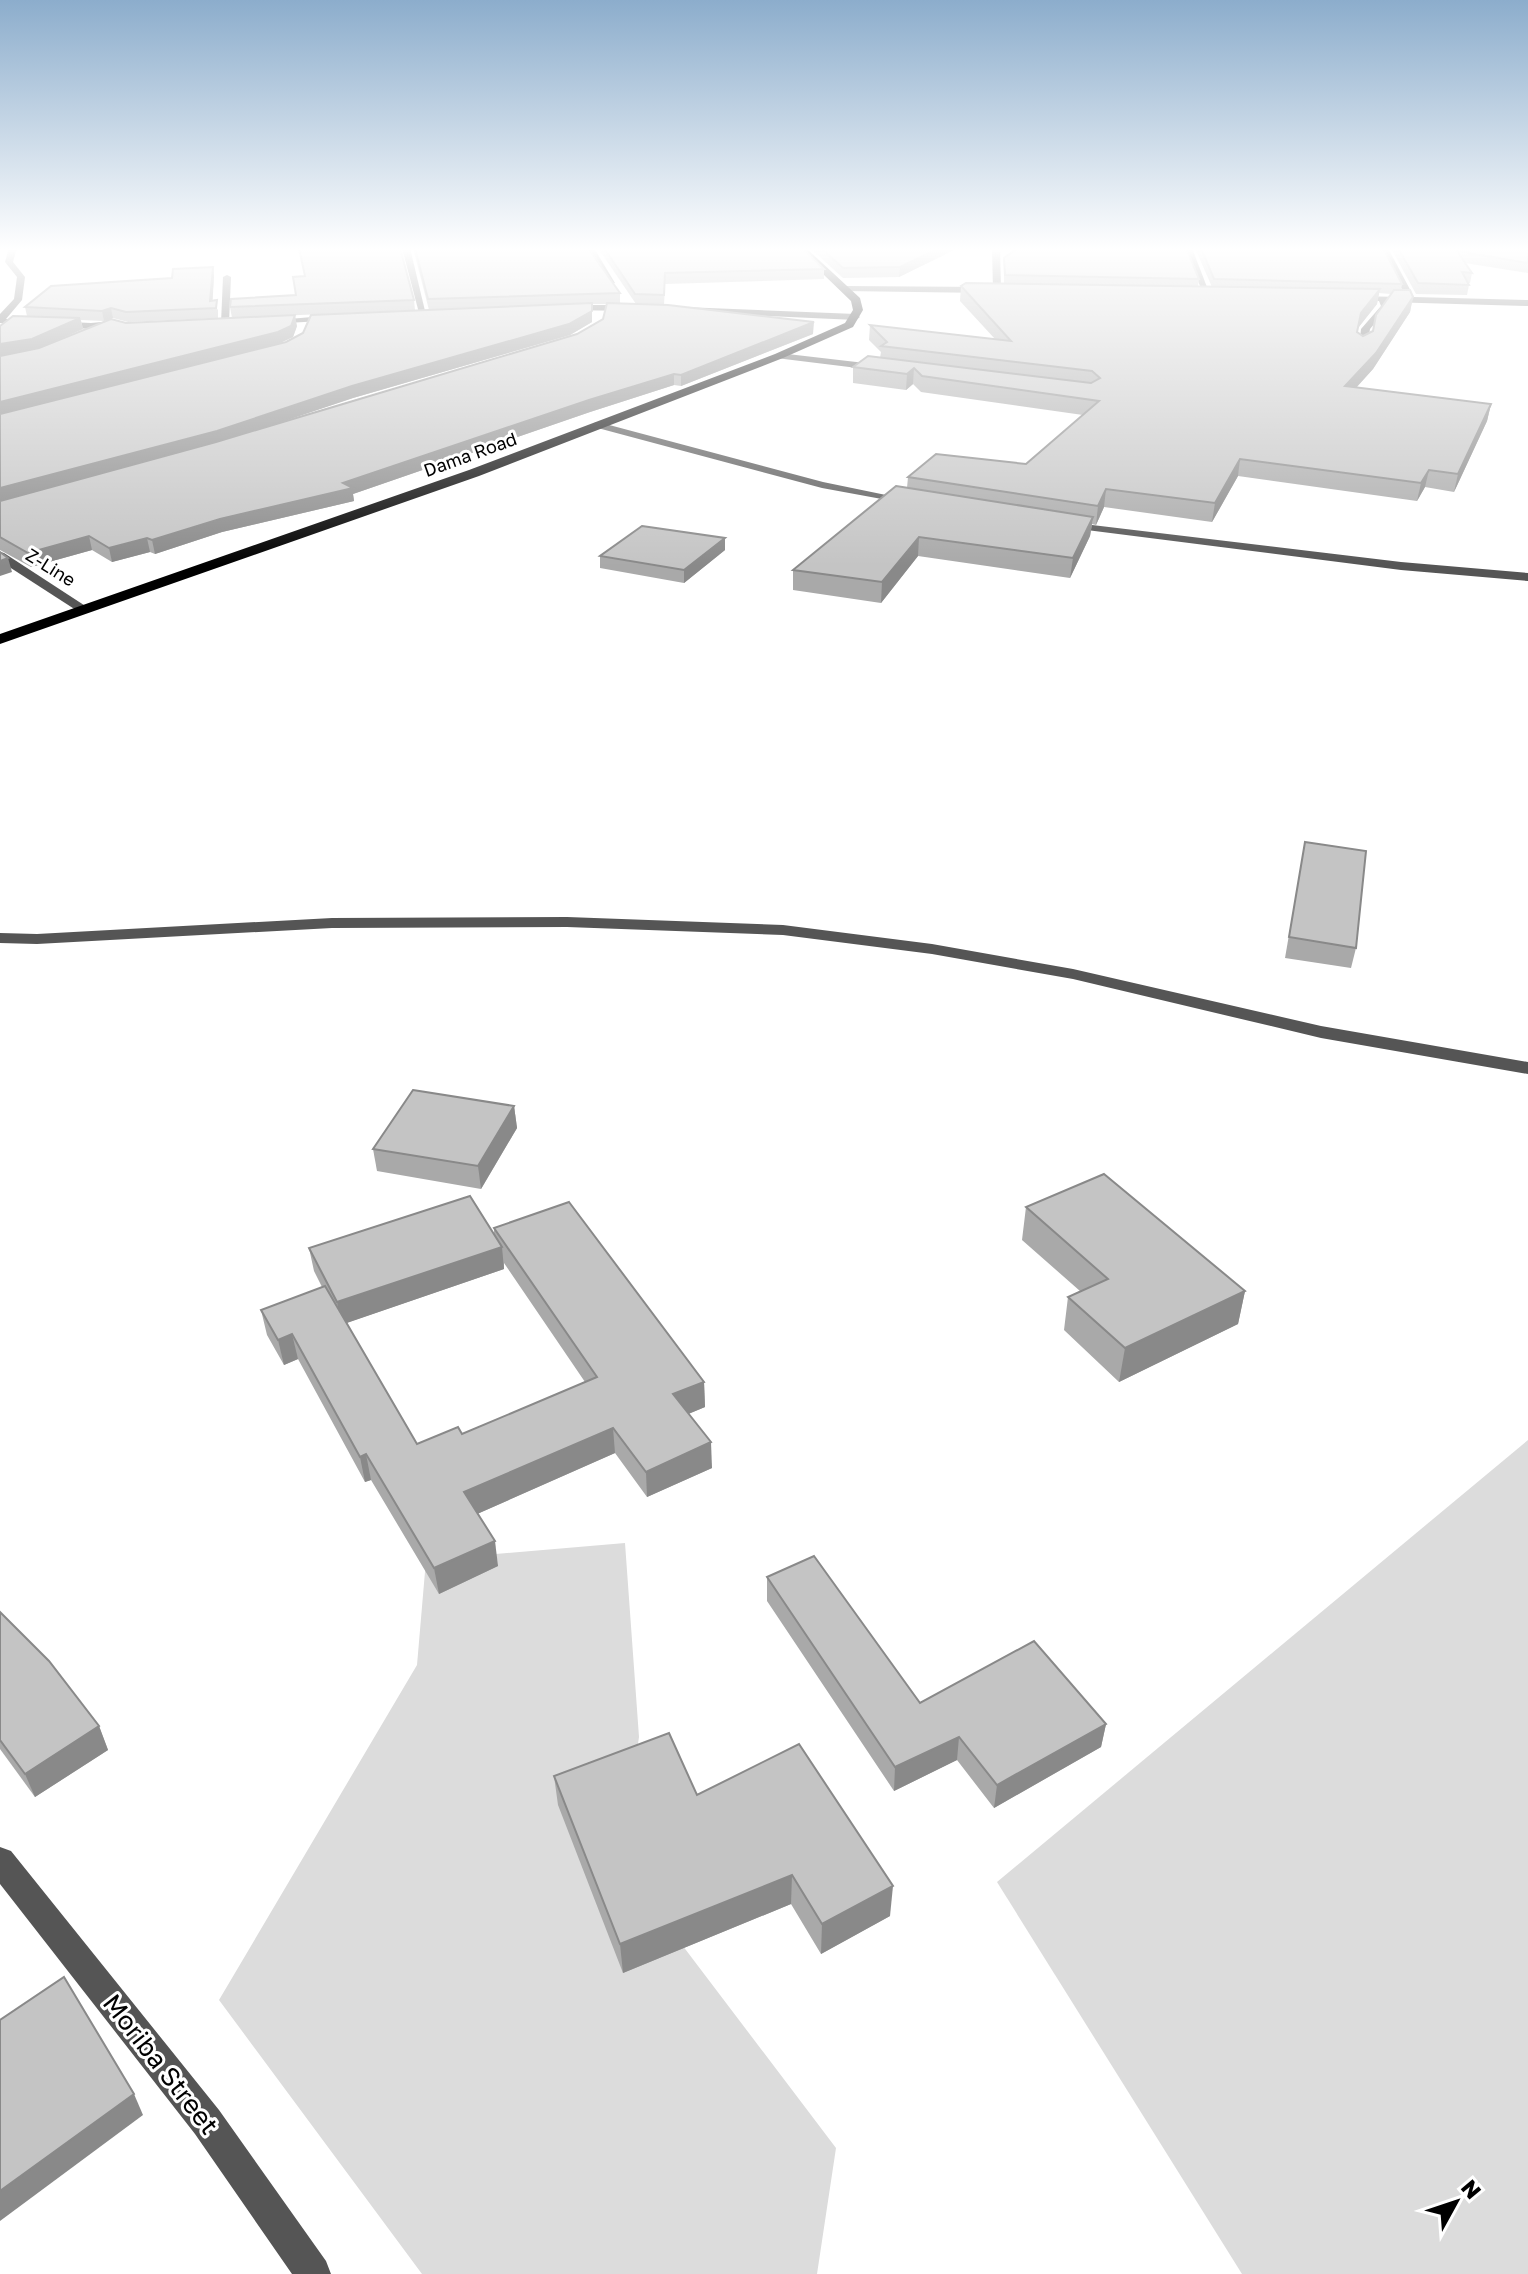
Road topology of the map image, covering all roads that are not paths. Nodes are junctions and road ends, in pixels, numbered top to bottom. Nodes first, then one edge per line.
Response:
1 (783, 354) edge
2 (779, 356) junction
3 (888, 369) edge
4 (598, 425) junction
5 (916, 502) edge
6 (1053, 523) edge
7 (0, 556) edge
8 (1528, 577) edge
9 (84, 609) junction
10 (0, 639) edge
11 (0, 938) edge
12 (1528, 1068) edge
13 (0, 1861) edge
14 (313, 2274) edge

1 - 2 highway, Dama Road
2 - 3 street
2 - 4 highway, Dama Road
4 - 5 street
4 - 9 highway, Dama Road
6 - 8 street
7 - 9 street, Z-Line
9 - 10 highway, Dama Road
11 - 12 street
13 - 14 street, Moriba Street

